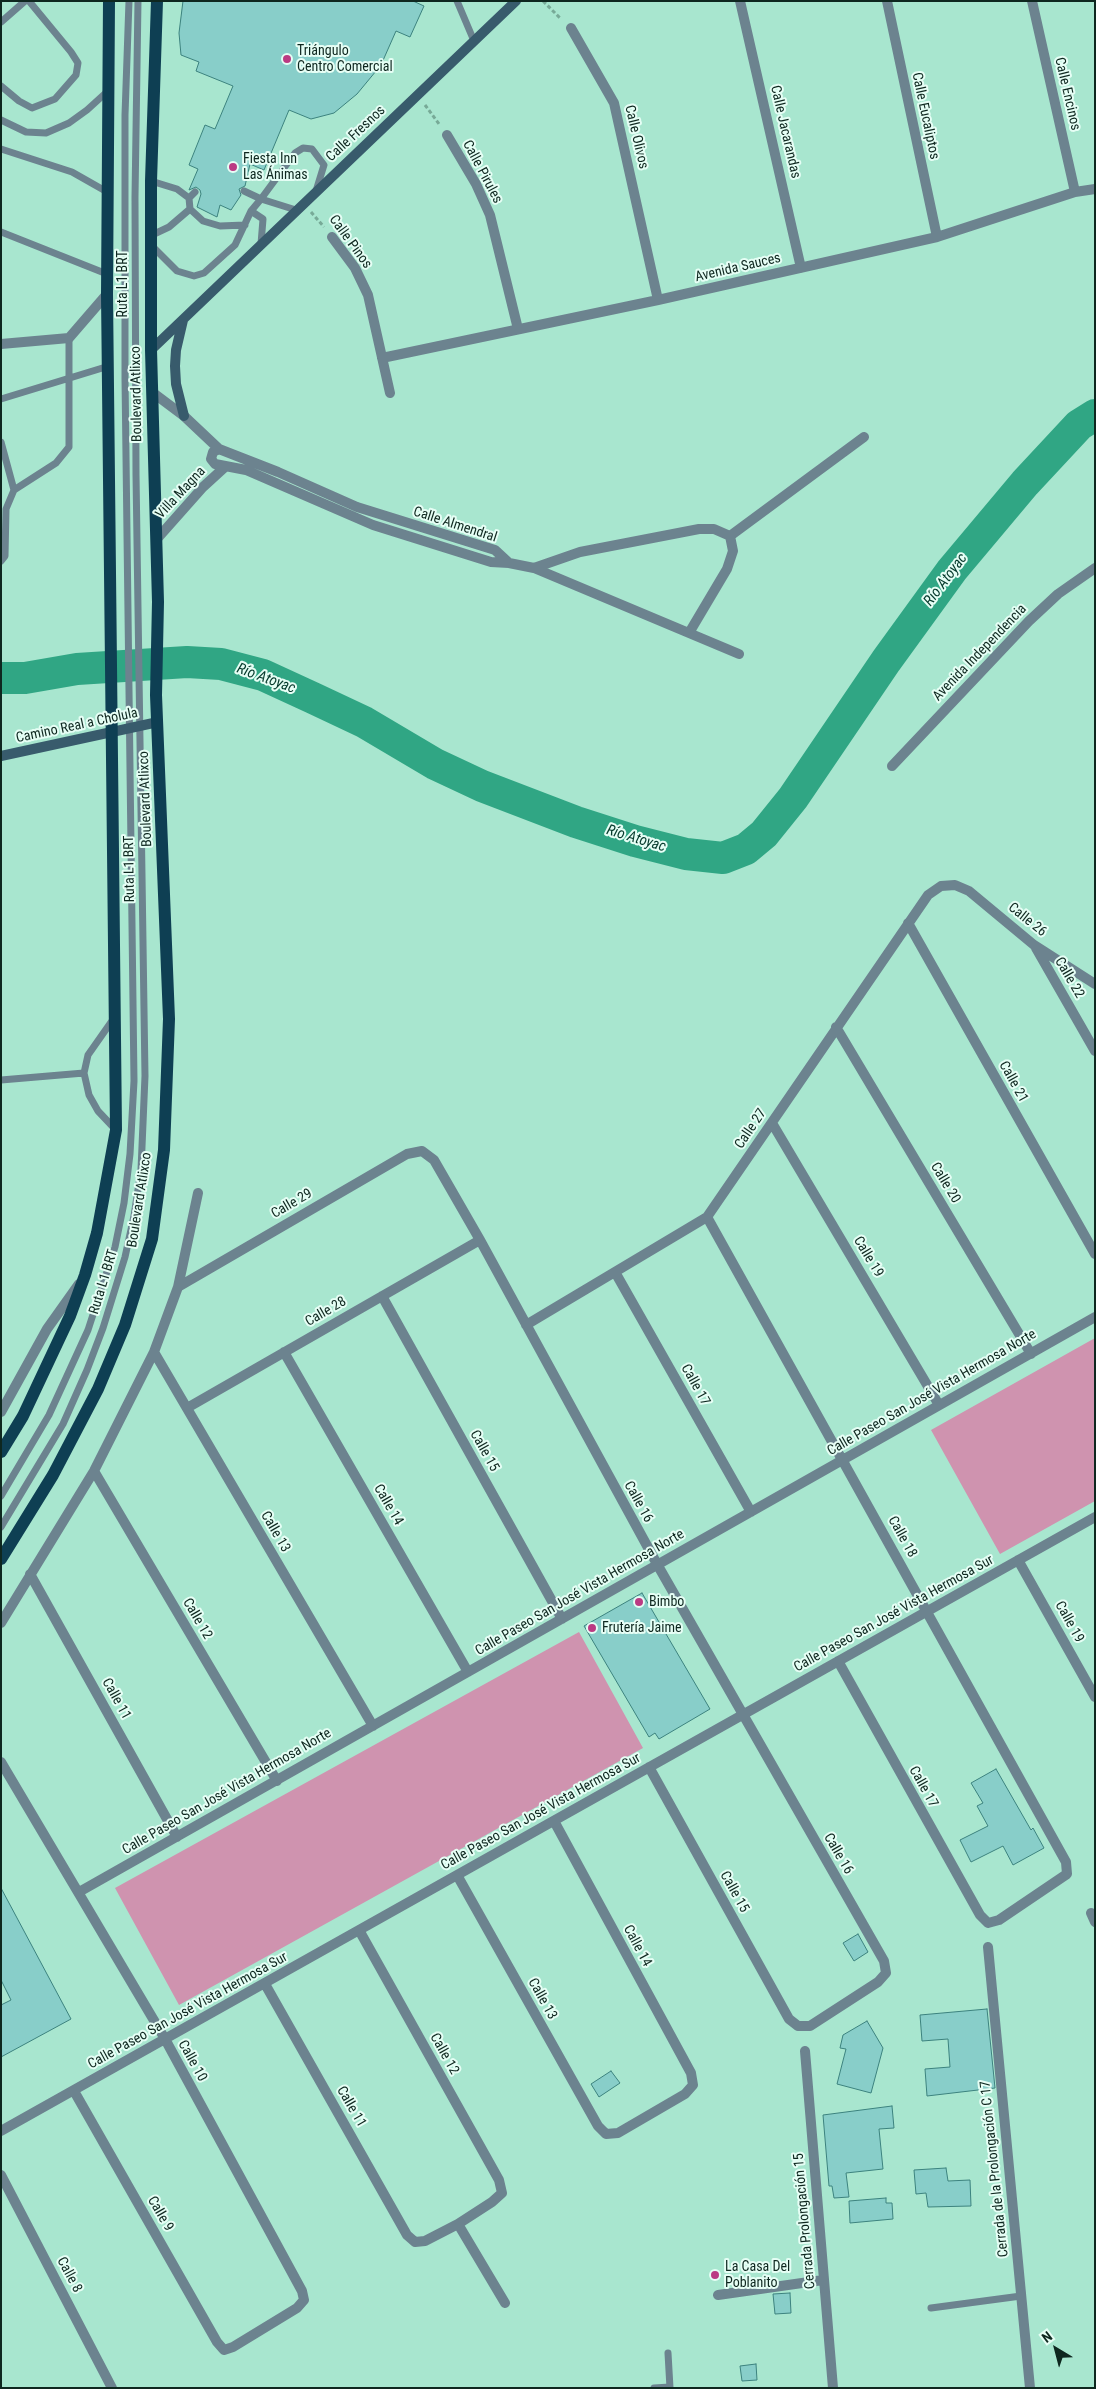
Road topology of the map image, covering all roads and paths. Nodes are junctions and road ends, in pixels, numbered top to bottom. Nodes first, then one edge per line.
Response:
1 (27, 1) edge
2 (109, 1) edge
3 (129, 1) edge
4 (138, 1) edge
5 (156, 1) edge
6 (457, 1) edge
7 (516, 1) edge
8 (543, 1) edge
9 (740, 1) edge
10 (887, 1) edge
11 (1032, 1) edge
12 (1, 22) edge
13 (571, 28) joint
14 (474, 41) junction
15 (1, 86) edge
16 (109, 90) junction
17 (417, 95) junction
18 (1, 120) edge
19 (446, 135) joint
20 (1, 149) edge
21 (151, 181) junction
22 (1095, 189) edge
23 (244, 191) dead end
24 (316, 191) junction
25 (195, 192) dead end
26 (1075, 192) junction
27 (109, 193) junction
28 (189, 198) junction
29 (261, 199) junction
30 (300, 207) junction
31 (190, 209) junction
32 (251, 211) junction
33 (245, 225) junction
34 (1, 232) edge
35 (332, 237) joint
36 (937, 237) junction
37 (152, 240) junction
38 (261, 244) junction
39 (801, 268) junction
40 (107, 274) junction
41 (106, 294) junction
42 (658, 300) junction
43 (184, 317) junction
44 (518, 329) junction
45 (69, 338) junction
46 (1, 344) edge
47 (151, 350) junction
48 (382, 358) junction
49 (109, 366) junction
50 (70, 377) junction
51 (152, 392) junction
52 (390, 393) dead end
53 (1, 399) edge
54 (184, 416) junction
55 (864, 437) dead end
56 (1, 442) edge
57 (219, 449) junction
58 (226, 466) junction
59 (14, 490) junction
60 (730, 536) junction
61 (156, 540) junction
62 (1, 561) edge
63 (509, 563) junction
64 (534, 568) junction
65 (1095, 568) edge
66 (688, 633) junction
67 (739, 654) dead end
68 (158, 722) junction
69 (136, 727) junction
70 (111, 731) junction
71 (1, 756) edge
72 (892, 766) dead end
73 (941, 886) joint
74 (908, 923) junction
75 (1034, 945) junction
76 (1095, 984) edge
77 (116, 1016) junction
78 (836, 1027) junction
79 (1095, 1051) edge
80 (84, 1073) junction
81 (1, 1080) edge
82 (772, 1123) junction
83 (116, 1130) junction
84 (422, 1151) joint
85 (198, 1193) dead end
86 (707, 1218) junction
87 (480, 1240) junction
88 (1095, 1254) edge
89 (615, 1272) junction
90 (85, 1275) junction
91 (178, 1287) junction
92 (382, 1296) junction
93 (1095, 1317) edge
94 (526, 1325) junction
95 (154, 1352) junction
96 (284, 1352) junction
97 (1030, 1354) junction
98 (939, 1405) junction
99 (187, 1408) junction
100 (1, 1412) edge
101 (1, 1452) edge
102 (843, 1460) junction
103 (94, 1471) junction
104 (1, 1496) edge
105 (751, 1512) junction
106 (1095, 1517) edge
107 (1, 1527) edge
108 (1, 1559) edge
109 (1018, 1560) junction
110 (657, 1564) junction
111 (1, 1565) edge
112 (30, 1574) junction
113 (928, 1611) junction
114 (562, 1619) junction
115 (1, 1623) edge
116 (838, 1662) junction
117 (468, 1672) junction
118 (1095, 1697) edge
119 (742, 1715) junction
120 (373, 1726) junction
121 (1, 1762) edge
122 (649, 1767) junction
123 (277, 1780) junction
124 (554, 1821) junction
125 (177, 1837) junction
126 (457, 1875) junction
127 (79, 1892) junction
128 (988, 1923) joint
129 (359, 1930) junction
130 (988, 1948) dead end
131 (265, 1984) junction
132 (798, 2026) joint
133 (165, 2040) junction
134 (805, 2051) dead end
135 (74, 2091) junction
136 (1, 2132) edge
137 (606, 2134) joint
138 (1, 2175) edge
139 (458, 2224) junction
140 (823, 2280) junction
141 (718, 2295) dead end
142 (1021, 2296) junction
143 (505, 2303) dead end
144 (931, 2308) dead end
145 (224, 2350) joint
146 (668, 2353) dead end
147 (670, 2387) edge
148 (112, 2388) edge
149 (654, 2388) edge
150 (833, 2388) edge
151 (1030, 2388) edge

1 - 12 lane
1 - 15 lane
2 - 16 main road, Boulevard Atlixco
3 - 69 lane, Ruta L1 BRT
4 - 69 lane, Ruta L1 BRT
5 - 21 main road, Boulevard Atlixco
6 - 14 lane
7 - 14 main road, Calle Fresnos
8 - 13 path
9 - 39 street, Calle Jacarandas
10 - 36 street, Calle Eucaliptos
11 - 26 street, Calle Encinos
13 - 42 street, Calle Olivos
14 - 17 main road, Calle Fresnos
16 - 18 lane
16 - 27 main road, Boulevard Atlixco
17 - 19 path, Calle Pirules
17 - 24 main road, Calle Fresnos
19 - 44 street, Calle Pirules
20 - 27 lane
21 - 28 lane
21 - 37 main road, Boulevard Atlixco
22 - 26 street, Avenida Sauces
23 - 29 lane
24 - 29 lane
24 - 30 main road, Calle Fresnos
25 - 28 lane
26 - 36 street, Avenida Sauces
27 - 40 main road, Boulevard Atlixco
28 - 31 lane
29 - 30 lane
29 - 32 lane
30 - 35 path, Calle Pinos
30 - 38 main road, Calle Fresnos
31 - 33 lane
31 - 37 lane
32 - 33 lane
32 - 38 lane
33 - 37 lane
34 - 40 lane
35 - 48 street, Calle Pinos
36 - 39 street, Avenida Sauces
37 - 47 main road, Boulevard Atlixco
38 - 43 main road, Calle Fresnos
39 - 42 street, Avenida Sauces
40 - 41 main road, Boulevard Atlixco
41 - 45 street
41 - 49 main road, Boulevard Atlixco
42 - 44 street, Avenida Sauces
43 - 47 main road, Calle Fresnos
43 - 54 main road
44 - 48 street, Avenida Sauces
45 - 46 street
45 - 50 lane
47 - 51 main road, Boulevard Atlixco
48 - 52 street, Calle Pinos
49 - 50 lane
49 - 70 main road, Boulevard Atlixco
50 - 53 lane
50 - 59 lane
51 - 54 street, Calle Almendral
51 - 61 main road, Boulevard Atlixco
54 - 57 street, Calle Almendral
55 - 60 street
56 - 59 lane
57 - 58 street, Villa Magna
57 - 63 street, Calle Almendral
58 - 61 street, Villa Magna
58 - 63 street, Calle Almendral
59 - 62 lane
60 - 64 street
60 - 66 street
61 - 68 main road, Boulevard Atlixco
63 - 64 street
64 - 66 street
65 - 72 street, Avenida Independencia
66 - 67 street
68 - 69 main road, Camino Real a Cholula
68 - 108 main road, Boulevard Atlixco
69 - 70 main road, Camino Real a Cholula
69 - 104 lane, Ruta L1 BRT
69 - 107 lane, Ruta L1 BRT
70 - 71 main road, Camino Real a Cholula
70 - 77 main road, Boulevard Atlixco
73 - 74 street, Calle 27
73 - 75 street, Calle 26
74 - 78 street, Calle 27
74 - 88 street, Calle 21
75 - 76 street, Calle 26
75 - 79 street, Calle 22
77 - 80 lane
77 - 83 main road, Boulevard Atlixco
78 - 82 street, Calle 27
78 - 97 street, Calle 20
80 - 81 lane
80 - 83 lane
82 - 86 street, Calle 27
82 - 98 street, Calle 19
83 - 90 main road, Boulevard Atlixco
84 - 87 street, Calle 16
84 - 91 street, Calle 29
85 - 91 street
86 - 89 street, Calle 27
86 - 102 street, Calle 18
87 - 92 street, Calle 28
87 - 94 street, Calle 16
89 - 94 street, Calle 27
89 - 105 street, Calle 17
90 - 100 street
90 - 101 main road, Boulevard Atlixco
91 - 95 street
92 - 96 street, Calle 28
92 - 114 street, Calle 15
93 - 97 street, Calle Paseo San José Vista Hermosa Norte
94 - 110 street, Calle 16
95 - 99 street, Calle 13
95 - 103 street
96 - 99 street, Calle 28
96 - 117 street, Calle 14
97 - 98 street, Calle Paseo San José Vista Hermosa Norte
98 - 102 street, Calle Paseo San José Vista Hermosa Norte
99 - 120 street, Calle 13
102 - 105 street, Calle Paseo San José Vista Hermosa Norte
102 - 113 street, Calle 18
103 - 112 street
103 - 123 street, Calle 12
105 - 110 street, Calle Paseo San José Vista Hermosa Norte
106 - 109 street, Calle Paseo San José Vista Hermosa Sur
108 - 111 street
109 - 113 street, Calle Paseo San José Vista Hermosa Sur
109 - 118 street, Calle 19
110 - 114 street, Calle Paseo San José Vista Hermosa Norte
110 - 119 street, Calle 16
112 - 115 street
112 - 125 street, Calle 11
113 - 116 street, Calle Paseo San José Vista Hermosa Sur
113 - 128 street, Calle 18
114 - 117 street, Calle Paseo San José Vista Hermosa Norte
116 - 119 street, Calle Paseo San José Vista Hermosa Sur
116 - 128 street, Calle 17
117 - 120 street, Calle Paseo San José Vista Hermosa Norte
119 - 122 street, Calle Paseo San José Vista Hermosa Sur
119 - 132 street, Calle 16
120 - 123 street, Calle Paseo San José Vista Hermosa Norte
121 - 127 street, Calle 10
122 - 124 street, Calle Paseo San José Vista Hermosa Sur
122 - 132 street, Calle 15
123 - 125 street, Calle Paseo San José Vista Hermosa Norte
124 - 126 street, Calle Paseo San José Vista Hermosa Sur
124 - 137 street, Calle 14
125 - 127 street, Calle Paseo San José Vista Hermosa Norte
126 - 129 street, Calle Paseo San José Vista Hermosa Sur
126 - 137 street, Calle 13
127 - 133 street, Calle 10
129 - 131 street, Calle Paseo San José Vista Hermosa Sur
129 - 139 street, Calle 12
130 - 142 street, Cerrada de la Prolongación C 17
131 - 133 street, Calle Paseo San José Vista Hermosa Sur
131 - 139 street, Calle 11
133 - 135 street, Calle Paseo San José Vista Hermosa Sur
133 - 145 street, Calle 10
134 - 140 street, Cerrada Prolongación 15
135 - 136 street, Calle Paseo San José Vista Hermosa Sur
135 - 145 street, Calle 9
138 - 148 street, Calle 8
139 - 143 street
140 - 141 street
140 - 150 street, Cerrada Prolongación 15
142 - 144 lane
142 - 151 street, Cerrada de la Prolongación C 17
146 - 147 lane
147 - 149 lane

